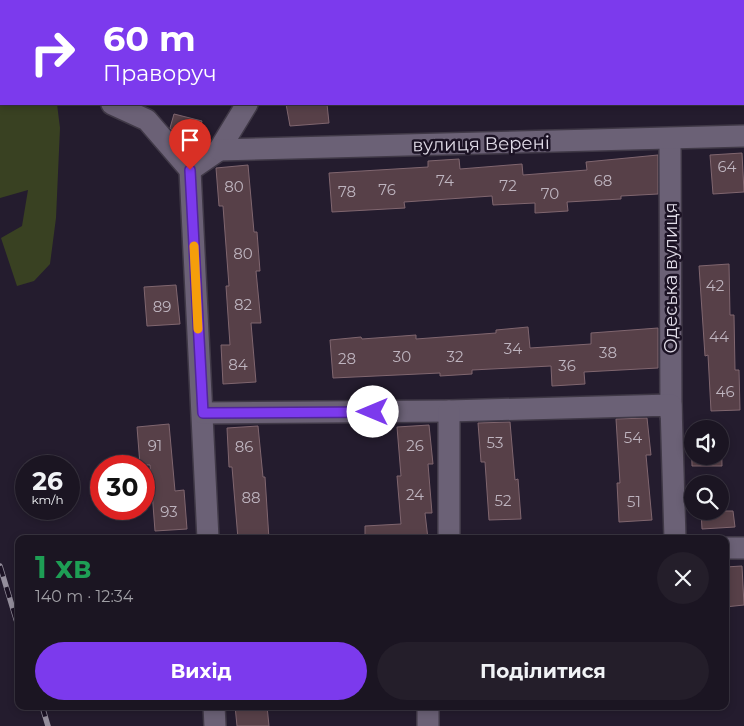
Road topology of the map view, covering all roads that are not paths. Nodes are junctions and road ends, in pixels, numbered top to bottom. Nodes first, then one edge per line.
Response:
1 (117, 105) edge
2 (246, 105) edge
3 (149, 112) edge
4 (744, 136) edge
5 (670, 139) junction
6 (219, 150) junction
7 (190, 170) junction
8 (449, 411) junction
9 (203, 413) junction
10 (671, 416) junction
11 (208, 535) edge
12 (448, 535) edge
13 (675, 535) edge
14 (729, 548) edge
15 (744, 548) edge
16 (214, 710) edge
17 (428, 710) edge
18 (215, 726) edge
19 (428, 726) edge

1 - 3 street
2 - 6 street
3 - 7 street
4 - 5 street, вулиця Верені
5 - 6 street, вулиця Верені
5 - 10 street, Одеська вулиця
6 - 7 street
7 - 9 street
8 - 9 street
8 - 10 street
8 - 12 street
9 - 11 street
10 - 13 street, Одеська вулиця
14 - 15 street
16 - 18 street
17 - 19 street

